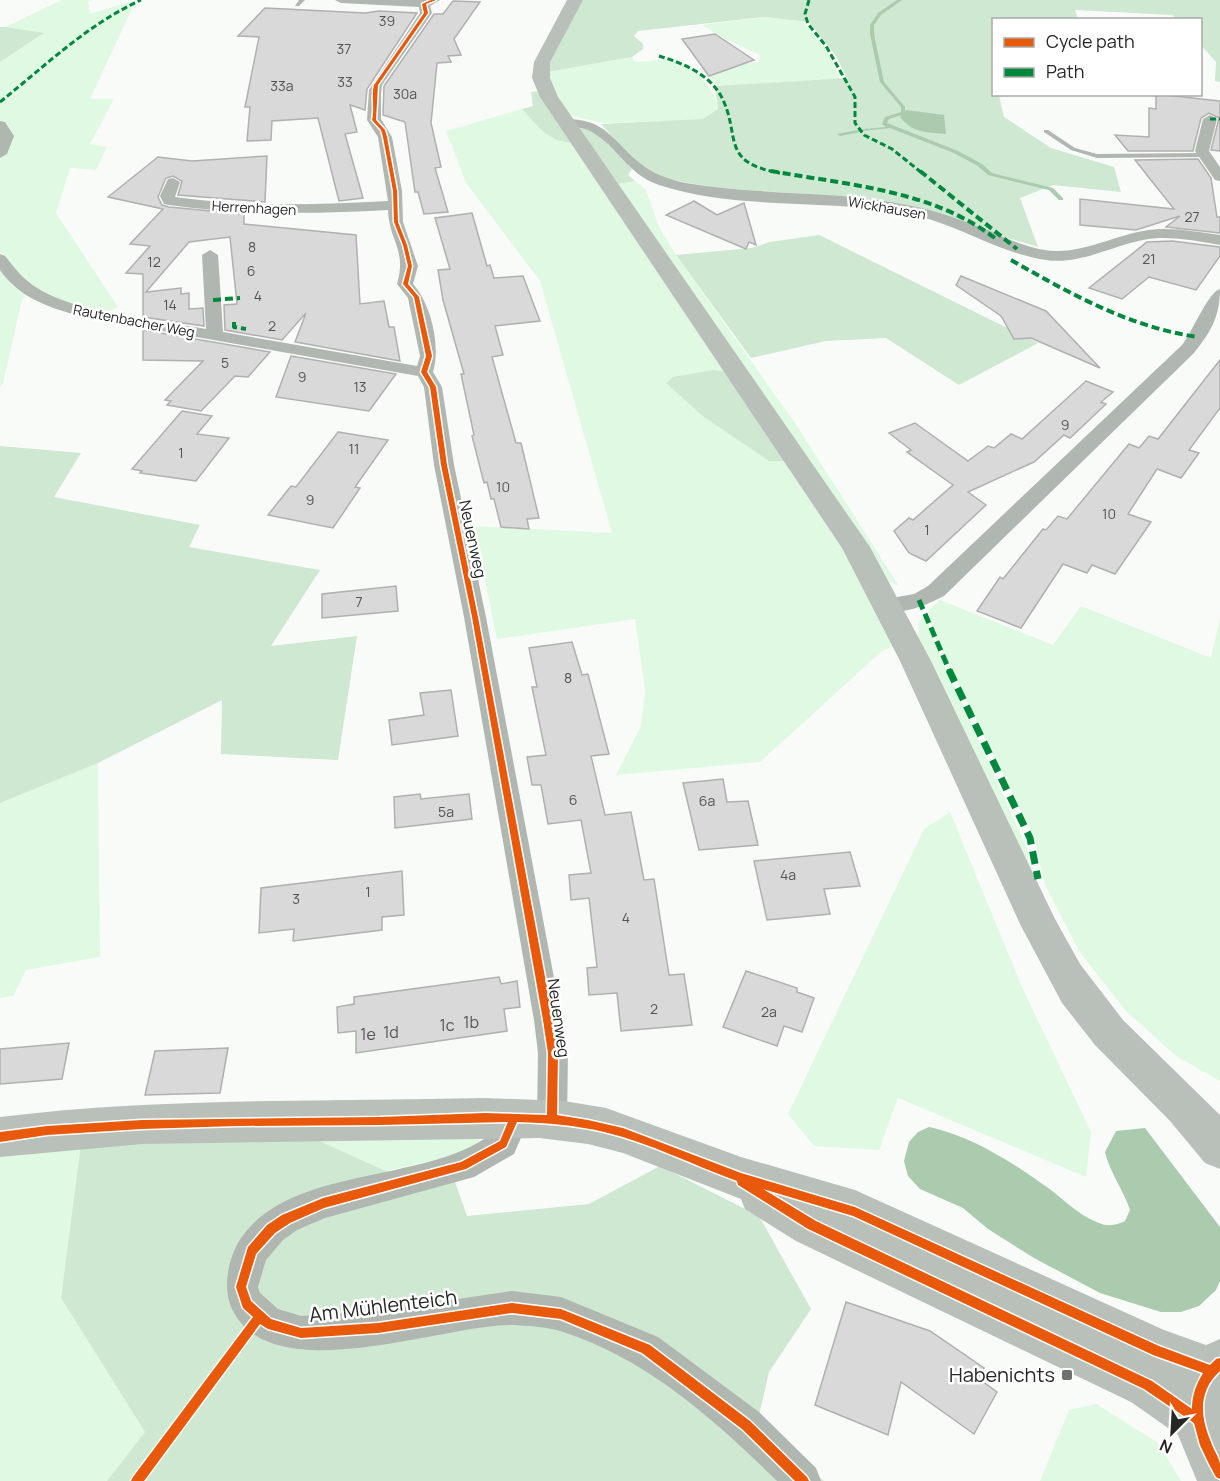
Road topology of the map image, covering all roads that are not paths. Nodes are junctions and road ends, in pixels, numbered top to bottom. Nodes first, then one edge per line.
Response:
1 (302, 0) edge
2 (341, 0) edge
3 (575, 0) edge
4 (429, 2) edge
5 (297, 5) dead end
6 (1210, 119) dead end
7 (566, 123) junction
8 (4, 130) edge
9 (1046, 131) dead end
10 (0, 154) edge
11 (1203, 155) junction
12 (1220, 177) edge
13 (173, 182) dead end
14 (396, 205) junction
15 (1220, 240) edge
16 (210, 255) dead end
17 (0, 259) edge
18 (1220, 294) edge
19 (215, 337) junction
20 (424, 372) junction
21 (889, 605) junction
22 (533, 1120) junction
23 (0, 1137) edge
24 (1220, 1149) edge
25 (726, 1173) junction
26 (1215, 1366) edge
27 (1197, 1419) junction
28 (1220, 1473) edge
29 (803, 1481) edge

1 - 5 lane
2 - 4 street
3 - 7 main road
4 - 14 street, Neuenweg
6 - 11 street
7 - 15 street, Wickhausen
7 - 21 main road
8 - 10 street
9 - 11 lane
11 - 12 street
13 - 14 street, Herrenhagen
14 - 20 street, Neuenweg
16 - 19 street, Rautenbacher Weg
17 - 19 street, Rautenbacher Weg
18 - 21 street
19 - 20 street, Rautenbacher Weg
20 - 22 street, Neuenweg
21 - 24 main road
22 - 23 main road
22 - 25 main road
22 - 29 street, Am Mühlenteich
25 - 26 main road
25 - 27 main road
26 - 27 main road
27 - 28 main road

